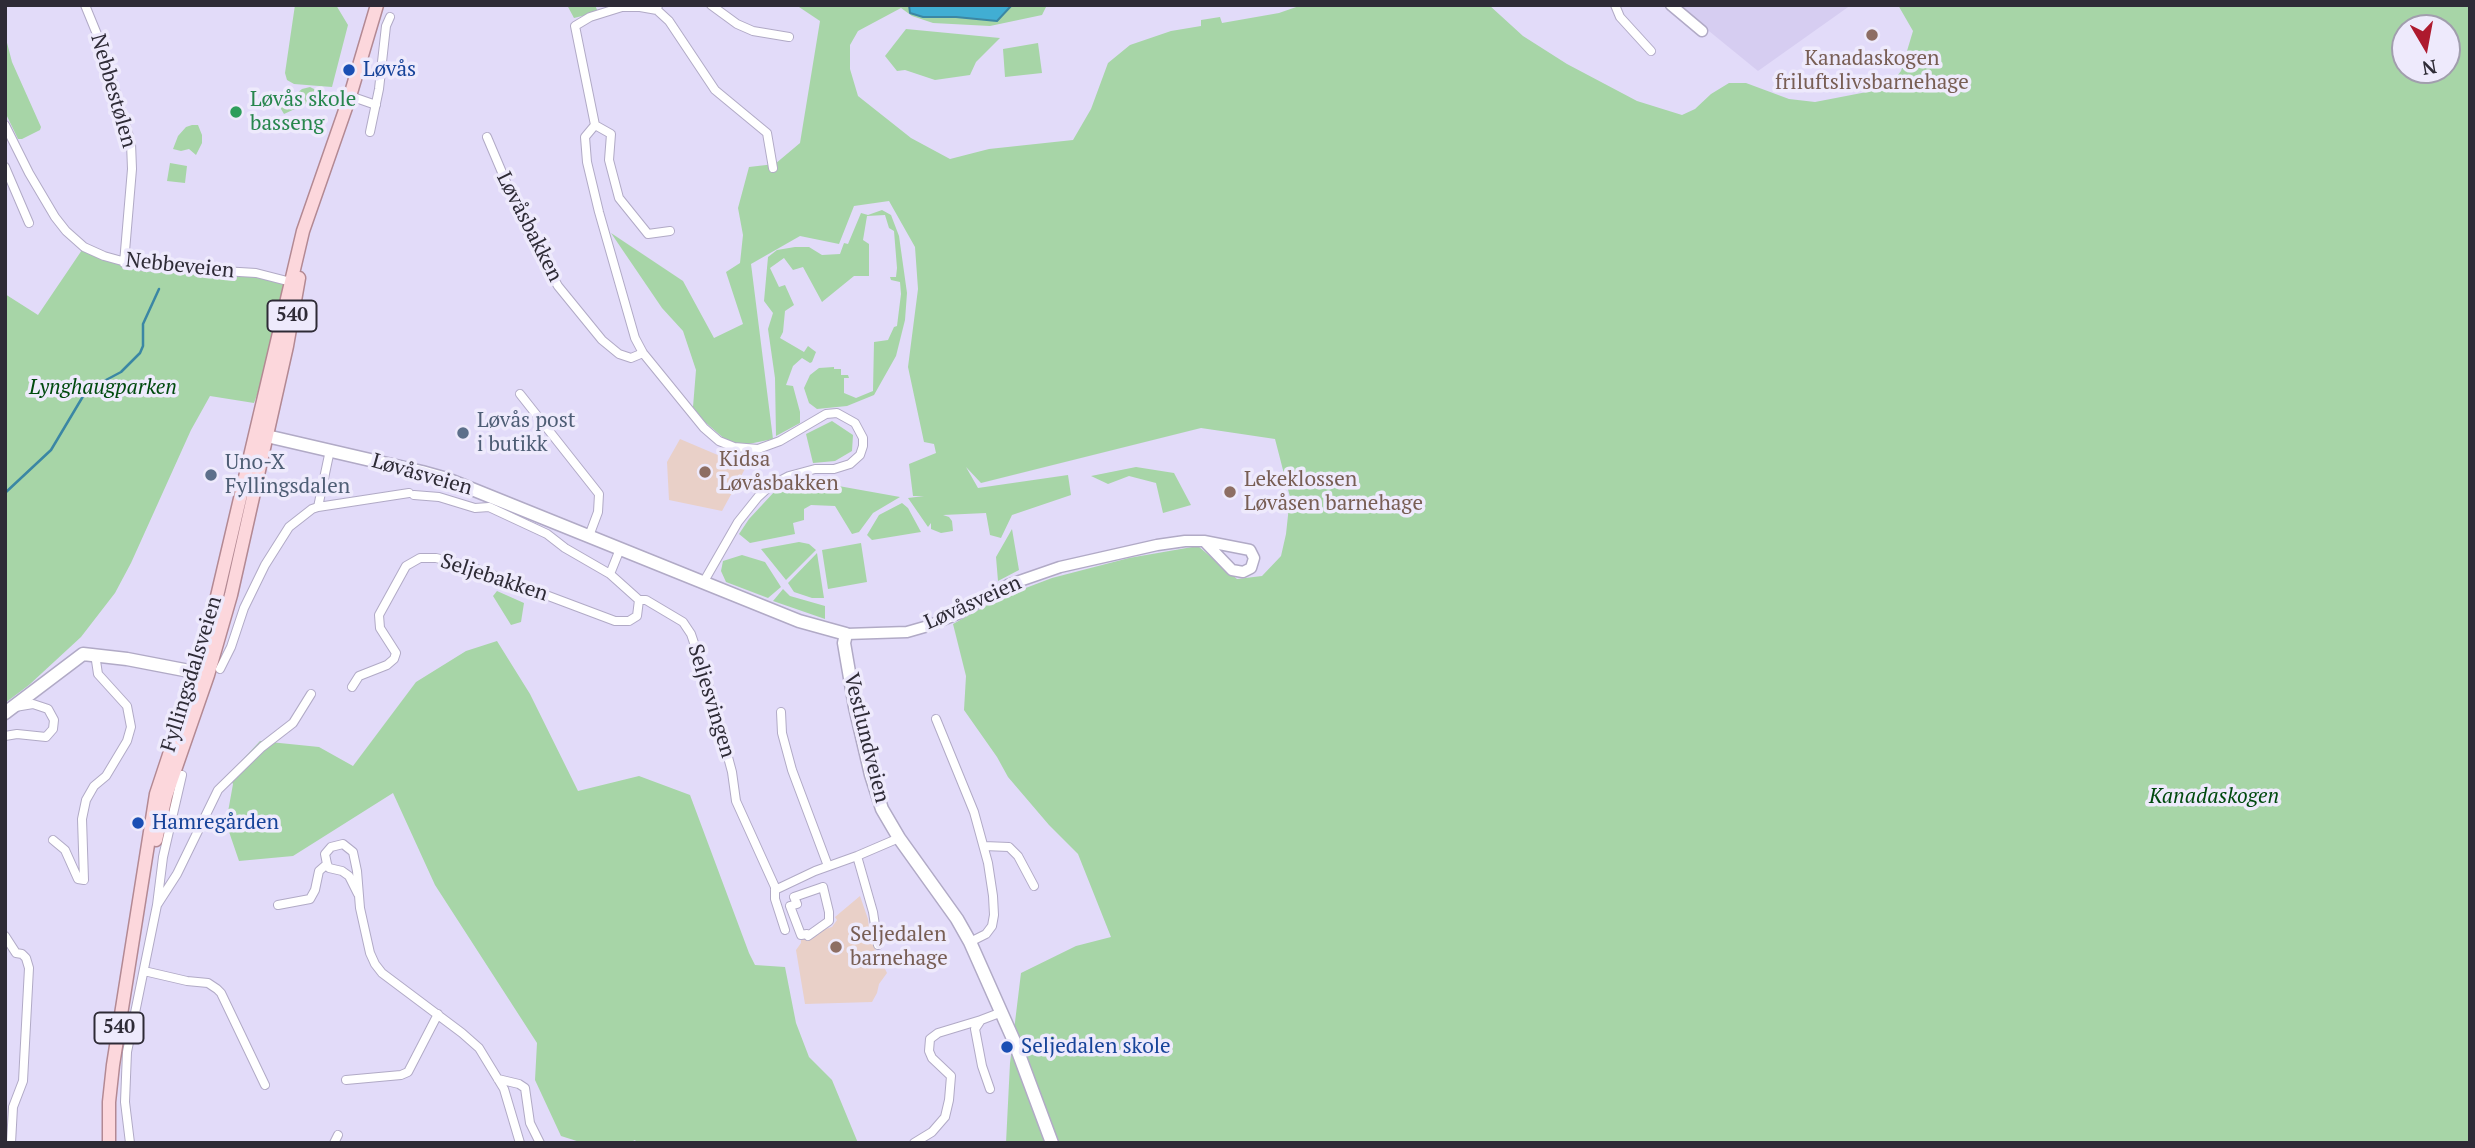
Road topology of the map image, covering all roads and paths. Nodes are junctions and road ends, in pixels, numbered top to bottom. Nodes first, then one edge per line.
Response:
1 (85, 5) edge
2 (377, 5) edge
3 (712, 5) edge
4 (1615, 5) edge
5 (1671, 5) edge
6 (658, 8) edge
7 (390, 17) dead end
8 (1702, 31) dead end
9 (789, 37) dead end
10 (1651, 51) dead end
11 (350, 96) junction
12 (376, 105) junction
13 (5, 125) edge
14 (596, 125) junction
15 (370, 132) dead end
16 (487, 137) dead end
17 (5, 167) edge
18 (773, 168) dead end
19 (29, 223) dead end
20 (670, 231) dead end
21 (124, 263) junction
22 (294, 283) junction
23 (643, 353) junction
24 (520, 394) dead end
25 (262, 439) junction
26 (330, 450) junction
27 (318, 507) junction
28 (589, 536) junction
29 (1204, 541) dead end
30 (620, 549) junction
31 (610, 575) junction
32 (703, 583) junction
33 (639, 600) junction
34 (846, 634) junction
35 (95, 654) junction
36 (208, 672) junction
37 (352, 687) dead end
38 (311, 694) dead end
39 (10, 710) edge
40 (781, 712) dead end
41 (936, 719) dead end
42 (5, 736) edge
43 (182, 775) dead end
44 (899, 838) junction
45 (53, 839) dead end
46 (984, 846) junction
47 (857, 856) junction
48 (327, 864) junction
49 (828, 866) junction
50 (822, 887) joint
51 (1034, 887) dead end
52 (775, 890) junction
53 (358, 894) junction
54 (158, 905) junction
55 (278, 905) dead end
56 (138, 918) junction
57 (153, 925) junction
58 (785, 930) dead end
59 (5, 936) edge
60 (970, 943) junction
61 (878, 945) dead end
62 (144, 971) junction
63 (1002, 1012) junction
64 (438, 1014) junction
65 (981, 1020) junction
66 (498, 1079) junction
67 (346, 1080) dead end
68 (265, 1085) dead end
69 (990, 1089) dead end
70 (11, 1143) edge
71 (108, 1143) edge
72 (130, 1143) edge
73 (520, 1143) edge
74 (540, 1143) edge
75 (914, 1143) edge
76 (1052, 1143) edge

1 - 21 street, Nebbestølen
2 - 11 main road, 540
3 - 9 street
4 - 10 street
5 - 8 street
6 - 14 street
6 - 18 street
7 - 12 street
11 - 12 street
11 - 22 main road, 540
12 - 15 street
13 - 21 street, Nebbeveien
14 - 20 street
14 - 23 street
16 - 23 street, Løvåsbakken
17 - 19 street
21 - 22 street, Nebbeveien
22 - 25 main road, 540
23 - 32 street
24 - 28 street
25 - 26 main road, Løvåsveien
25 - 36 main road, Fyllingsdalsveien / 540
26 - 27 street
26 - 28 main road, Løvåsveien
27 - 31 street, Løvåsveien
27 - 36 street, Løvåsveien
28 - 30 main road, Løvåsveien
29 - 34 street, Løvåsveien
30 - 31 street
30 - 32 main road, Løvåsveien
31 - 33 street, Seljesvingen
32 - 34 main road, Løvåsveien
33 - 37 street, Seljebakken
33 - 52 street, Seljesvingen
34 - 44 main road, Vestlundveien
35 - 36 main road
35 - 39 main road
35 - 45 street
36 - 56 main road, Fyllingsdalsveien / 540
38 - 54 street
39 - 42 street
40 - 49 street
41 - 46 street
43 - 54 street
44 - 47 street
44 - 60 main road, Vestlundveien
46 - 51 street
46 - 60 street
47 - 49 street
47 - 61 street
48 - 53 street
48 - 53 street
48 - 55 street
49 - 52 street
50 - 50 street
52 - 58 street, Seljesvingen
53 - 64 street
54 - 57 street
56 - 57 street
56 - 71 main road, Fyllingsdalsveien / 540
57 - 62 street
59 - 70 street
60 - 63 main road, Vestlundveien
62 - 68 street
62 - 72 street
63 - 65 street
63 - 76 main road, Vestlundveien
64 - 66 street
64 - 67 street
65 - 69 street
65 - 75 street
66 - 73 street
66 - 74 street

